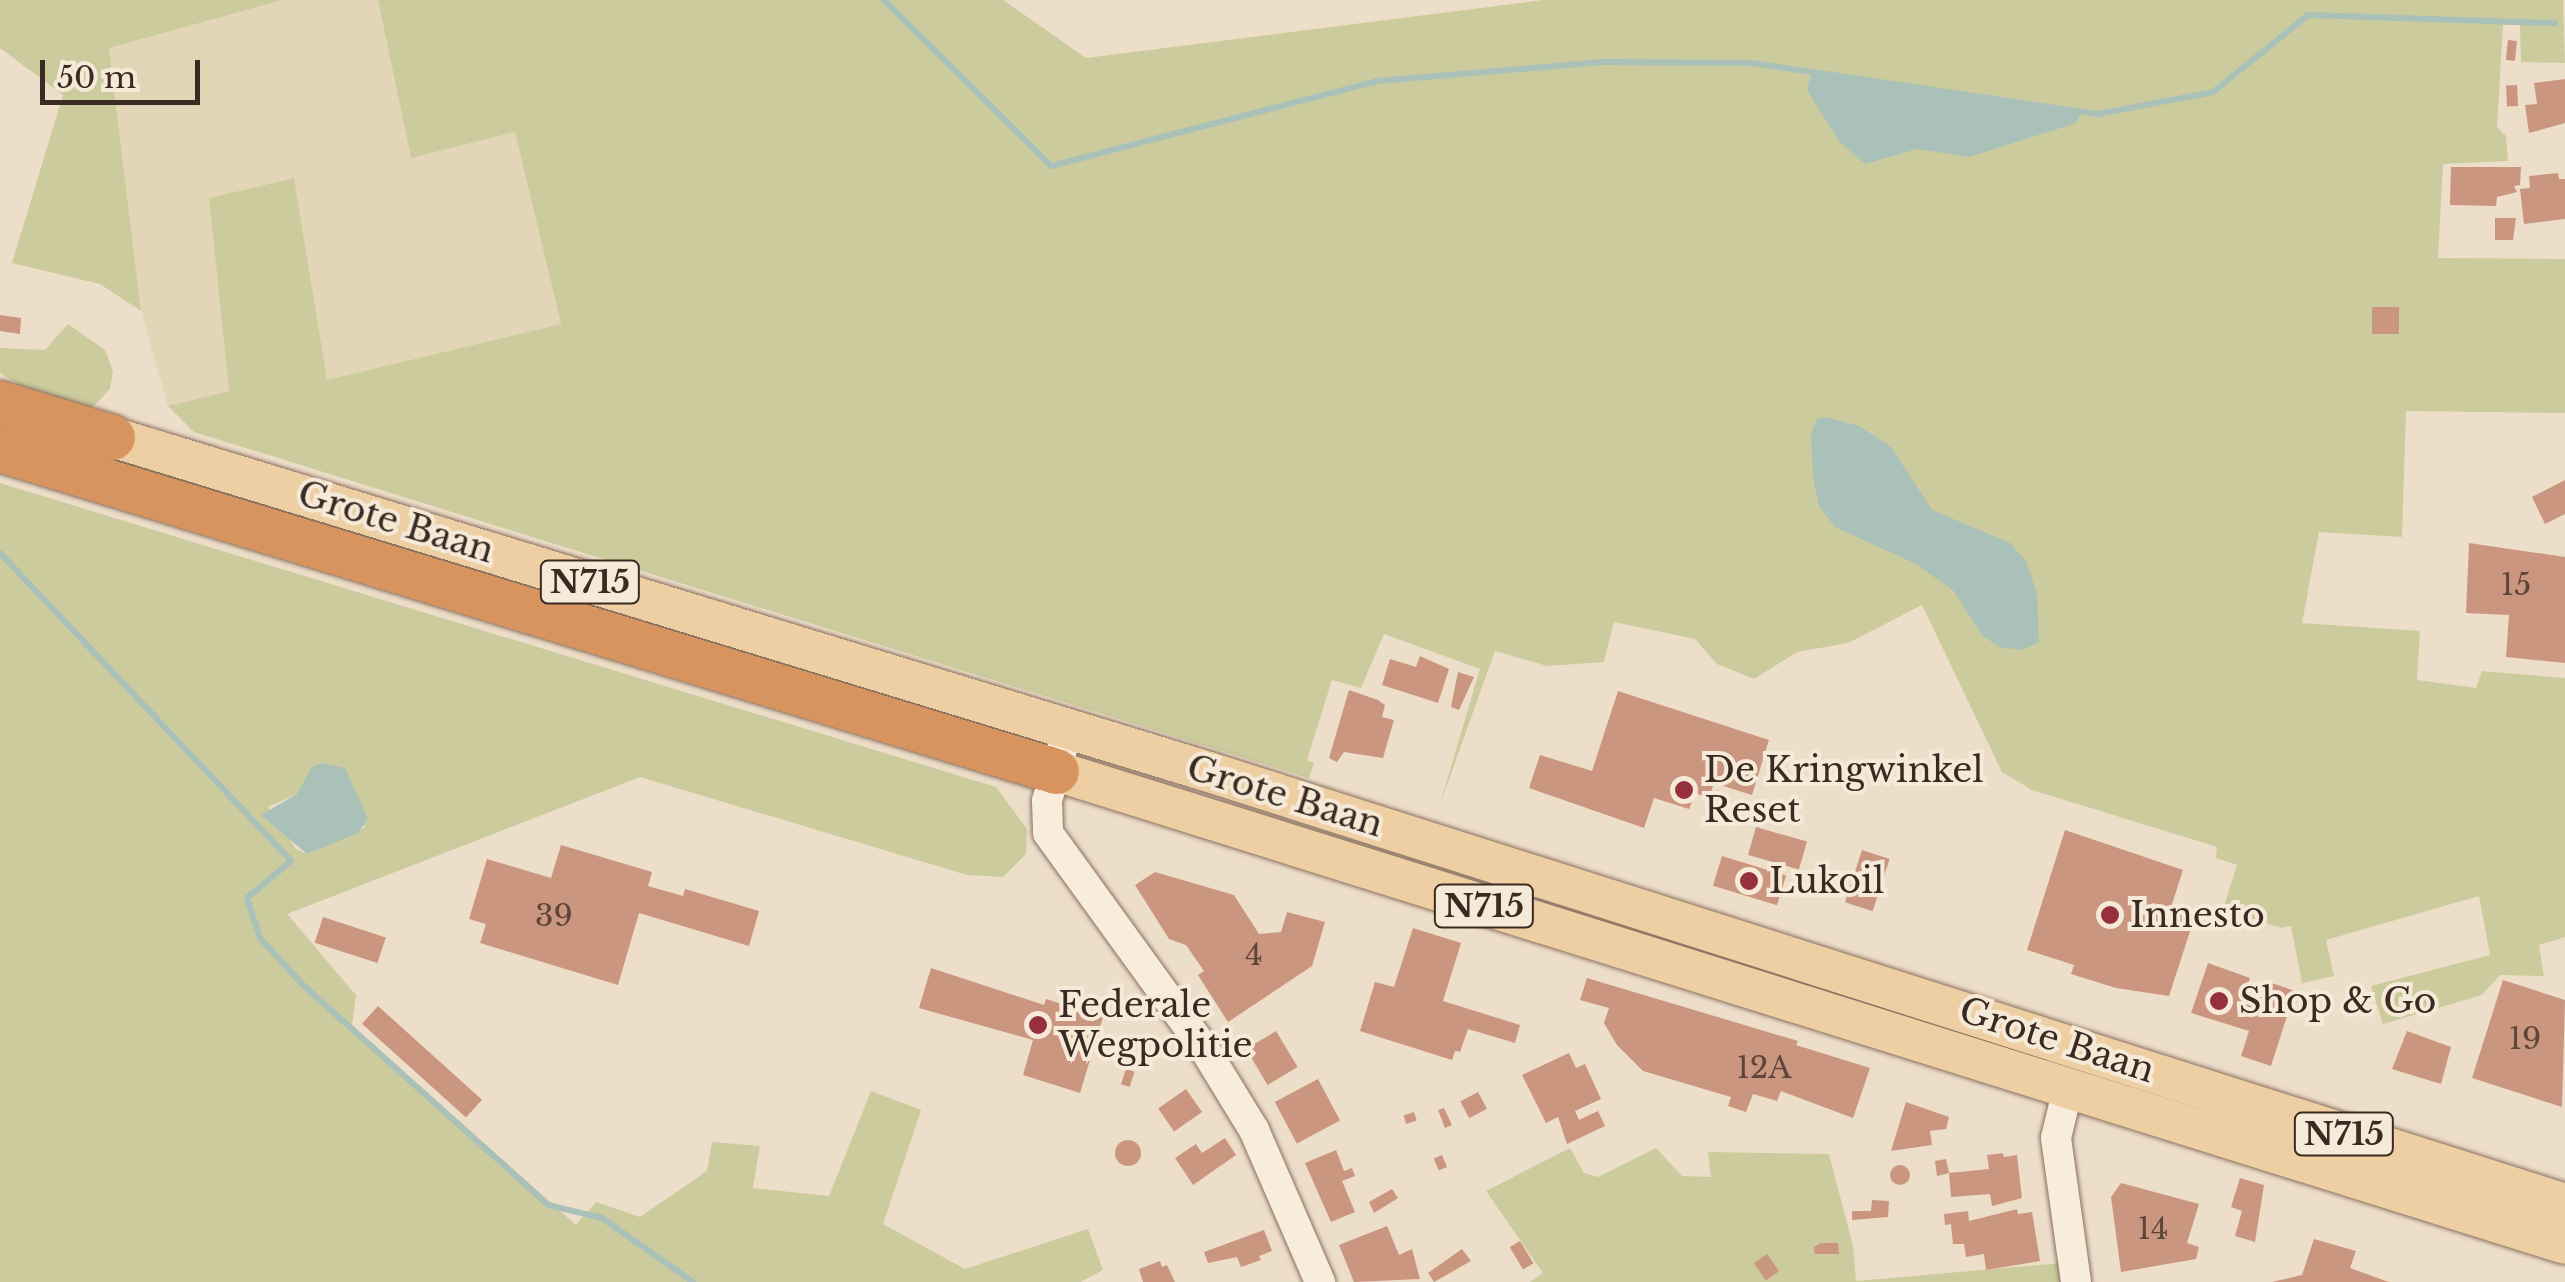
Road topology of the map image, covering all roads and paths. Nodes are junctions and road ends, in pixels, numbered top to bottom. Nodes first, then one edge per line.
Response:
1 (0, 403) edge
2 (112, 437) joint
3 (0, 449) edge
4 (1062, 750) junction
5 (2068, 1088) junction
6 (2565, 1204) edge
7 (2565, 1244) edge
8 (1320, 1282) edge
9 (2076, 1282) edge

1 - 2 highway, Grote Baan / N715
2 - 4 main road, Grote Baan / N715
3 - 4 highway, Grote Baan / N715
4 - 5 main road, Grote Baan / N715
4 - 6 main road, Grote Baan / N715
4 - 8 street
5 - 7 main road, Grote Baan / N715
5 - 9 street

